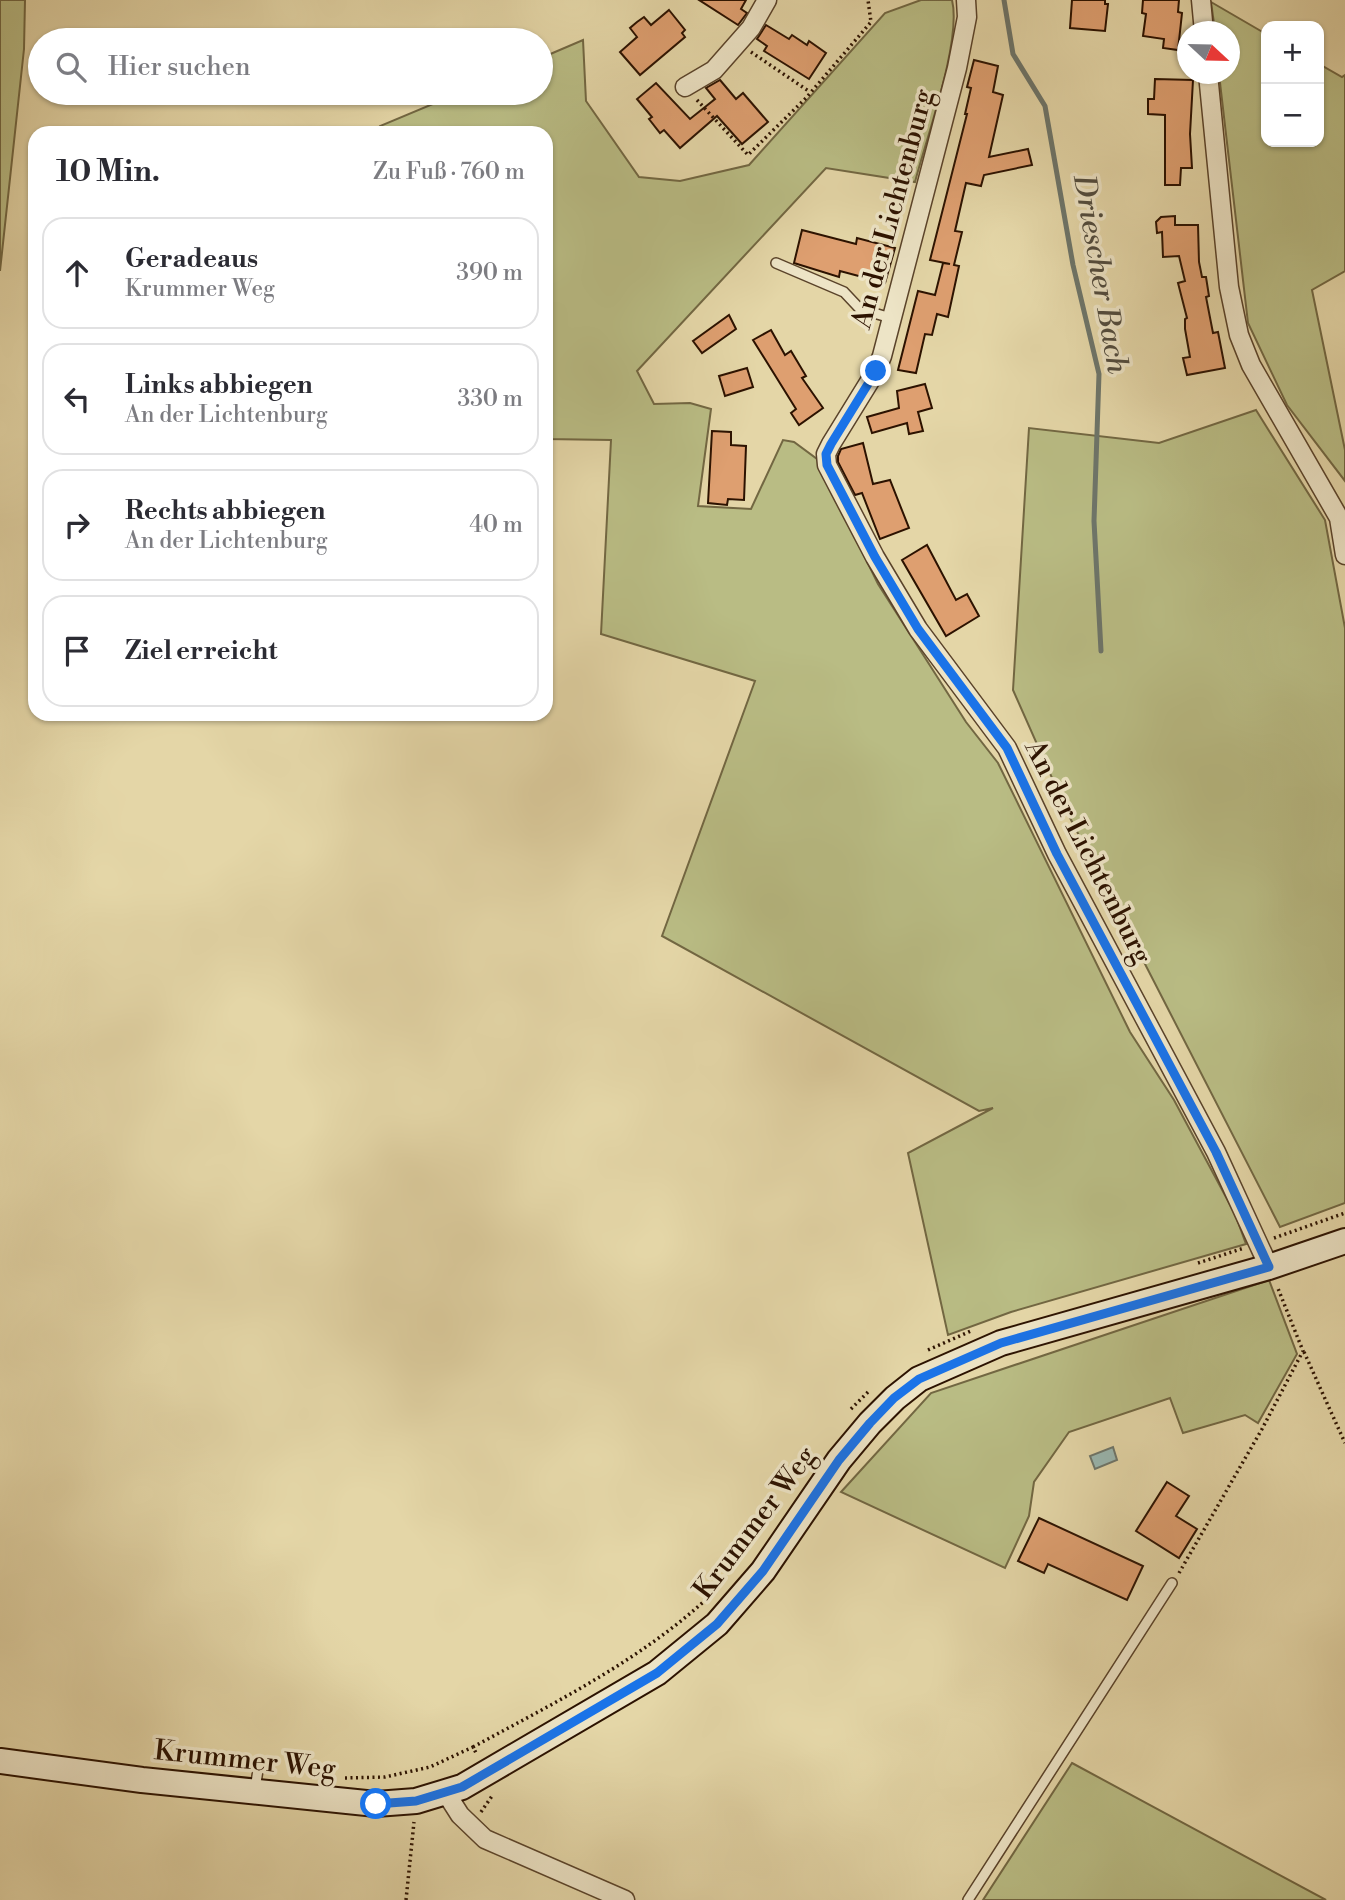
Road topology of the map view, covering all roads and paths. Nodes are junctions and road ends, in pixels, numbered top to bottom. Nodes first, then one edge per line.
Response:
1 (767, 0) edge
2 (868, 0) edge
3 (966, 0) edge
4 (1201, 0) edge
5 (1203, 21) edge
6 (738, 43) junction
7 (1209, 84) edge
8 (685, 87) joint
9 (810, 92) junction
10 (776, 263) dead end
11 (891, 318) junction
12 (1345, 555) edge
13 (1345, 1213) edge
14 (1345, 1241) edge
15 (1259, 1243) junction
16 (1192, 1265) dead end
17 (1269, 1267) junction
18 (975, 1329) dead end
19 (926, 1351) dead end
20 (1303, 1351) junction
21 (876, 1385) dead end
22 (849, 1412) dead end
23 (1345, 1443) edge
24 (1172, 1583) joint
25 (718, 1589) dead end
26 (473, 1747) junction
27 (0, 1761) edge
28 (487, 1772) junction
29 (344, 1778) dead end
30 (446, 1793) junction
31 (416, 1801) junction
32 (485, 1839) junction
33 (405, 1900) edge
34 (625, 1900) edge
35 (968, 1900) edge

1 - 6 street
2 - 9 path
3 - 11 street, An der Lichtenburg
4 - 5 street
6 - 8 street
6 - 9 path
7 - 12 street
8 - 9 path
10 - 11 lane
11 - 15 street, An der Lichtenburg
13 - 15 path
14 - 17 main road, Krummer Weg
15 - 16 path
15 - 17 street, An der Lichtenburg
17 - 20 path
17 - 28 main road, Krummer Weg
18 - 19 path
20 - 23 path
20 - 24 path
21 - 22 path
24 - 35 lane
25 - 26 path
26 - 28 path
26 - 29 path
27 - 31 main road, Krummer Weg
28 - 30 main road, Krummer Weg
28 - 32 path
30 - 31 main road, Krummer Weg
30 - 32 street
31 - 33 path
32 - 34 street

